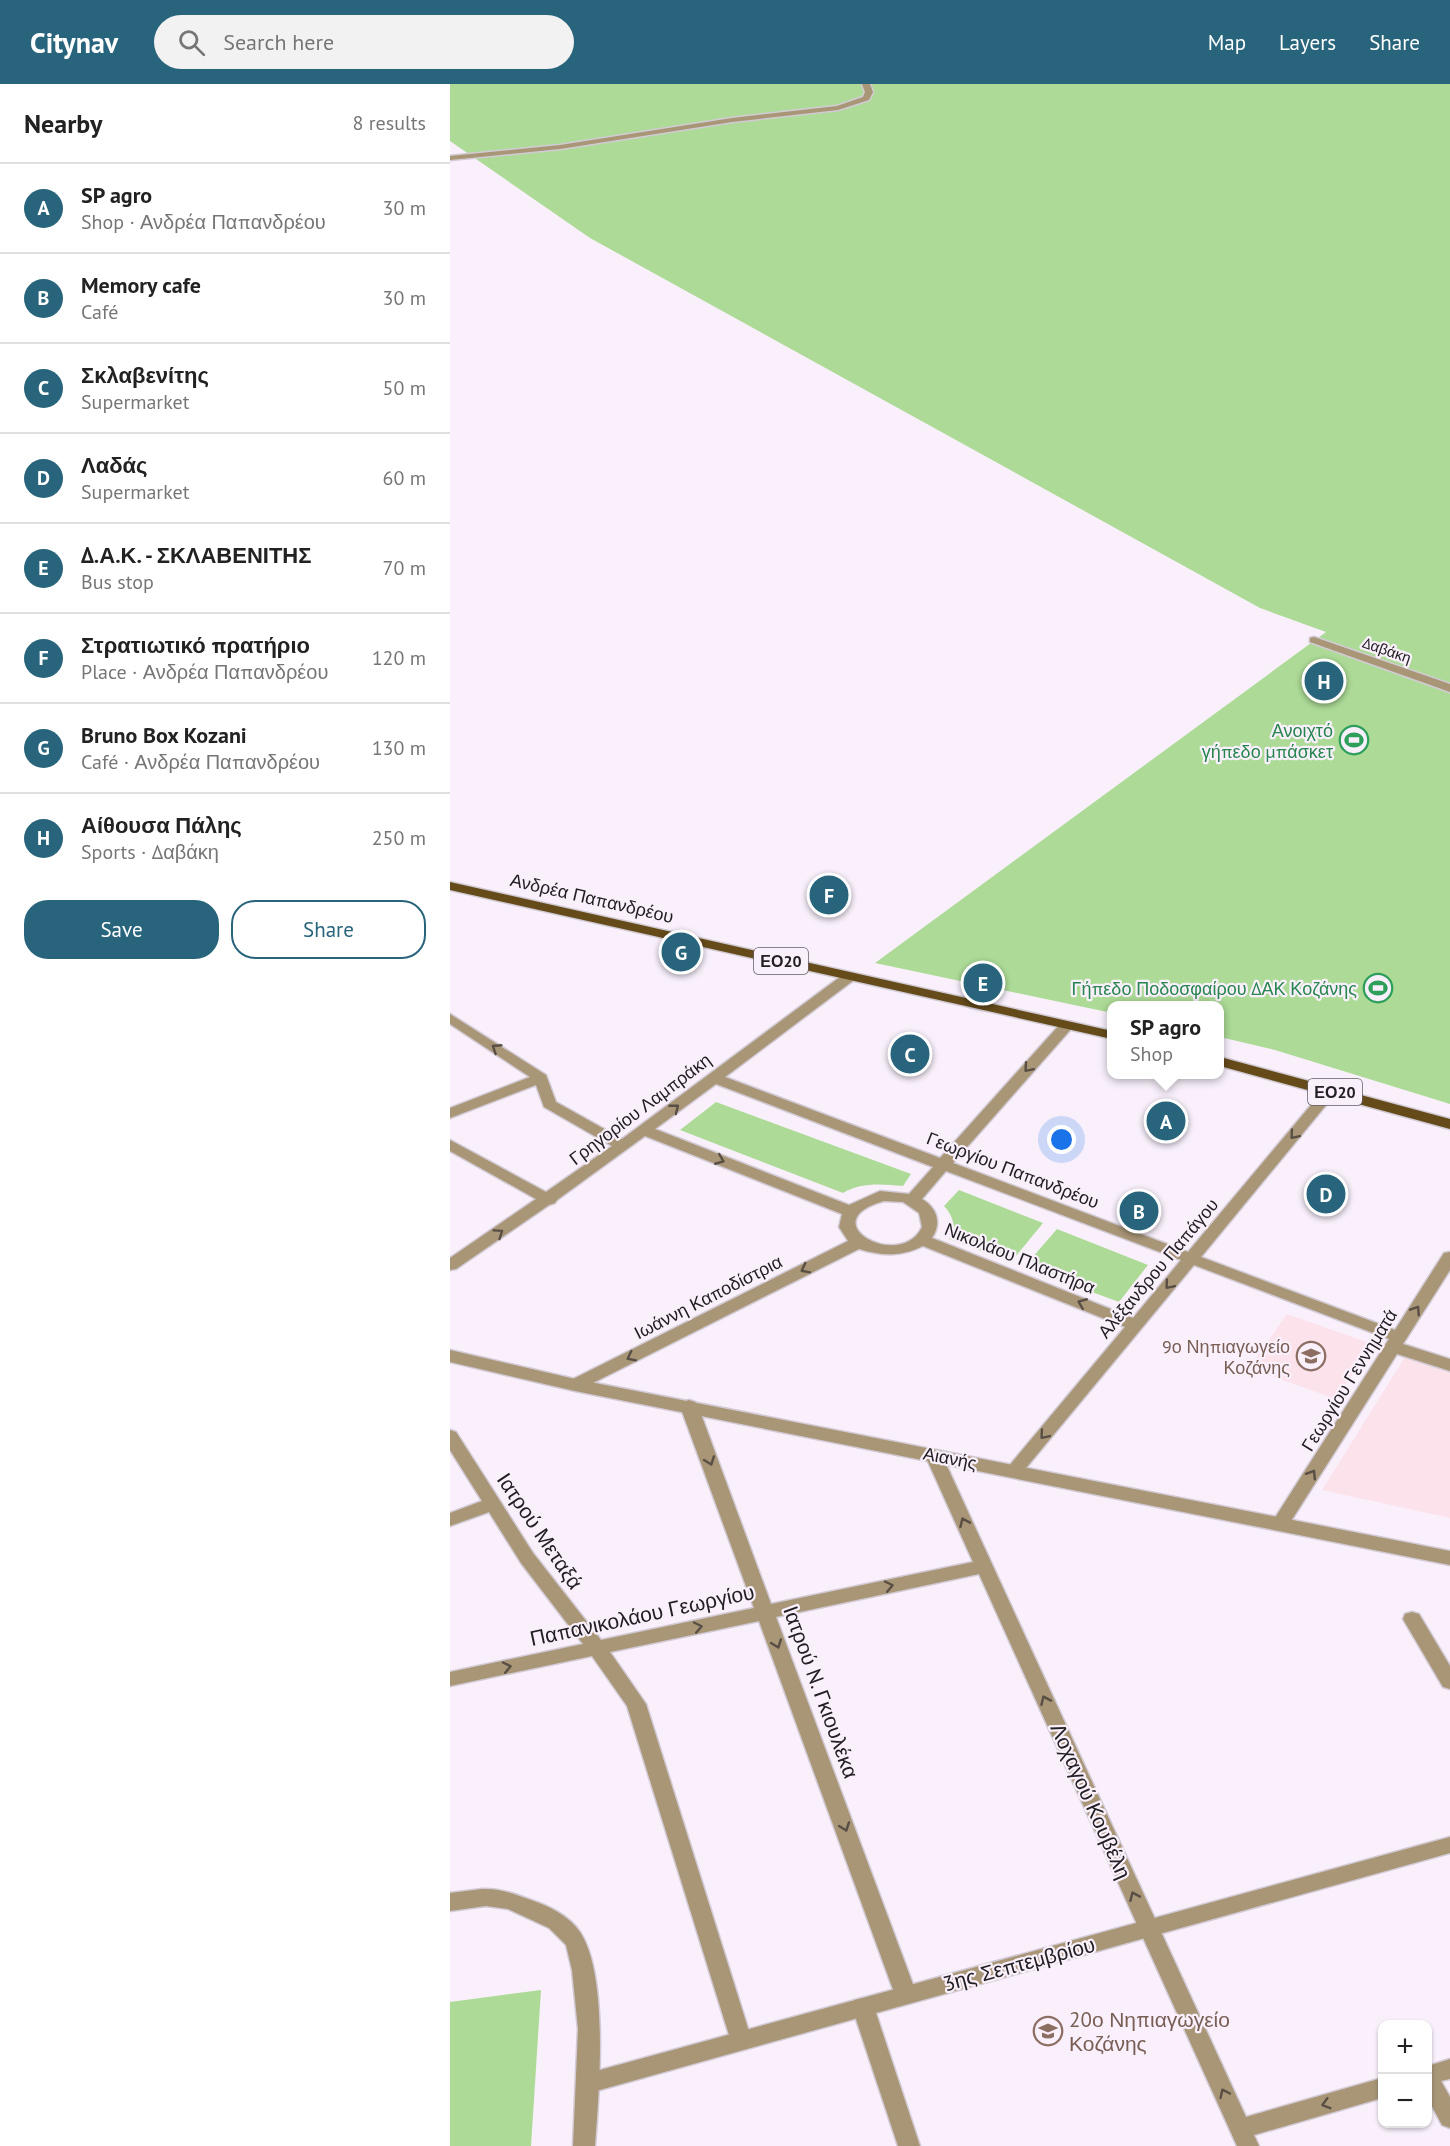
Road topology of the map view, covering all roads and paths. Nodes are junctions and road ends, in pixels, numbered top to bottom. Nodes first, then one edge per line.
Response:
1 (866, 84) edge
2 (450, 158) edge
3 (1314, 640) dead end
4 (1450, 688) edge
5 (450, 886) edge
6 (849, 977) junction
7 (450, 1018) edge
8 (1067, 1025) junction
9 (1107, 1034) edge
10 (1224, 1062) edge
11 (541, 1078) junction
12 (713, 1078) junction
13 (1331, 1090) junction
14 (450, 1113) edge
15 (1450, 1124) edge
16 (646, 1131) junction
17 (450, 1145) edge
18 (624, 1146) junction
19 (943, 1165) junction
20 (549, 1200) junction
21 (912, 1200) junction
22 (849, 1211) junction
23 (922, 1240) junction
24 (858, 1243) junction
25 (1450, 1257) edge
26 (1191, 1258) junction
27 (450, 1265) edge
28 (1136, 1324) junction
29 (1396, 1342) junction
30 (450, 1356) edge
31 (1450, 1365) edge
32 (576, 1385) junction
33 (690, 1406) junction
34 (450, 1436) edge
35 (934, 1455) junction
36 (1015, 1470) junction
37 (493, 1504) junction
38 (450, 1520) edge
39 (1280, 1524) junction
40 (1450, 1558) edge
41 (984, 1566) junction
42 (766, 1612) junction
43 (1412, 1619) dead end
44 (597, 1648) junction
45 (450, 1679) edge
46 (1450, 1682) edge
47 (1450, 1845) edge
48 (450, 1902) edge
49 (1149, 1928) junction
50 (906, 1995) junction
51 (863, 2007) junction
52 (741, 2041) junction
53 (1450, 2069) edge
54 (1432, 2076) edge
55 (589, 2083) junction
56 (1432, 2084) edge
57 (1378, 2090) edge
58 (1450, 2118) edge
59 (1244, 2138) edge
60 (584, 2146) edge
61 (909, 2146) edge

1 - 2 street
3 - 4 street, Δαβάκη
5 - 6 main road, Ανδρέα Παπανδρέου / ΕΟ20
6 - 8 main road, Ανδρέα Παπανδρέου / ΕΟ20
6 - 12 street, Γρηγορίου Λαμπράκη
11 -> 7 street
8 - 9 main road, Ανδρέα Παπανδρέου / ΕΟ20
8 -> 19 street
10 - 13 main road, ΕΟ20
11 - 14 street
11 - 18 street
16 -> 12 street, Γρηγορίου Λαμπράκη
12 - 19 street, Γεωργίου Παπανδρέου
13 - 15 main road, ΕΟ20
13 -> 26 street, Αλέξανδρου Παπάγου
16 - 18 street, Γρηγορίου Λαμπράκη
16 -> 22 street
17 - 20 street
18 - 20 street, Γρηγορίου Λαμπράκη
19 - 21 street
19 - 26 street, Γεωργίου Παπανδρέου
27 -> 20 street, Γρηγορίου Λαμπράκη
21 - 22 street
21 - 23 street
22 - 24 street
23 - 24 street
28 -> 23 street, Νικολάου Πλαστήρα
24 -> 32 street, Ιωάννη Καποδίστρια
29 -> 25 street, Γεωργίου Γεννηματά
26 -> 28 street, Αλέξανδρου Παπάγου
26 - 29 street, Γεωργίου Παπανδρέου
28 -> 36 street, Αλέξανδρου Παπάγου
29 - 31 street, Γεωργίου Παπανδρέου
39 -> 29 street, Γεωργίου Γεννηματά
30 - 32 street, Αιανής
32 - 33 street, Αιανής
33 - 35 street, Αιανής
33 -> 42 street, Ιατρού N. Γκιουλέκα
34 - 37 street, Ιατρού Μεταξά
35 - 36 street, Αιανής
41 -> 35 street, Λοχαγού Κουβέλη
36 - 39 street, Αιανής
37 - 38 street
37 - 44 street, Ιατρού Μεταξά
39 - 40 street, Αιανής
42 -> 41 street, Παπανικολάου Γεωργίου
49 -> 41 street, Λοχαγού Κουβέλη
44 -> 42 street, Παπανικολάου Γεωργίου
42 -> 50 street, Ιατρού N. Γκιουλέκα
43 - 46 street
45 -> 44 street, Παπανικολάου Γεωργίου
44 - 52 street, Ιατρού Μεταξά
47 - 49 street, 3ης Σεπτεμβρίου
48 - 55 street
49 - 50 street, 3ης Σεπτεμβρίου
59 -> 49 street, Λοχαγού Κουβέλη
50 - 51 street, 3ης Σεπτεμβρίου
51 - 52 street, 3ης Σεπτεμβρίου
51 - 61 street
52 - 55 street, 3ης Σεπτεμβρίου
53 - 54 street
55 - 60 street
56 - 58 street
57 -> 59 street

